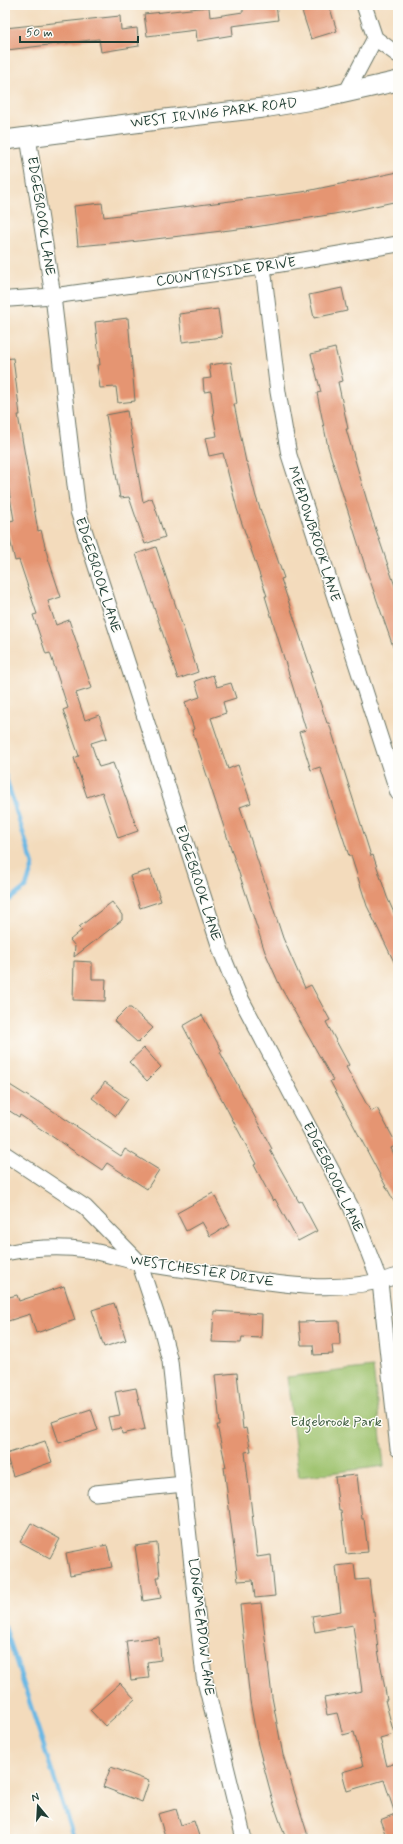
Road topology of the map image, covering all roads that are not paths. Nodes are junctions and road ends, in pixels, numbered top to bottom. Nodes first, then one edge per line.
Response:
1 (364, 5) edge
2 (375, 38) junction
3 (398, 55) edge
4 (398, 81) edge
5 (346, 93) junction
6 (28, 137) junction
7 (5, 140) edge
8 (398, 244) edge
9 (263, 267) junction
10 (53, 296) junction
11 (10, 299) dead end
12 (398, 794) edge
13 (5, 1154) edge
14 (5, 1253) edge
15 (139, 1262) junction
16 (398, 1276) edge
17 (380, 1282) junction
18 (398, 1449) edge
19 (184, 1484) junction
20 (95, 1493) dead end
21 (244, 1839) edge

1 - 2 street
2 - 3 street
2 - 5 street
4 - 5 main road, WEST IRVING PARK ROAD
5 - 6 main road, WEST IRVING PARK ROAD
6 - 7 main road, WEST IRVING PARK ROAD
6 - 10 street, EDGEBROOK LANE
8 - 9 street, COUNTRYSIDE DRIVE
9 - 10 street, COUNTRYSIDE DRIVE
9 - 12 street, MEADOWBROOK LANE
10 - 11 street, EDGEBROOK LANE
10 - 17 street, EDGEBROOK LANE
13 - 15 street, LONGMEADOW LANE
14 - 15 street, WESTCHESTER DRIVE
15 - 17 street, WESTCHESTER DRIVE
15 - 19 street, LONGMEADOW LANE
16 - 17 street, WESTCHESTER DRIVE
17 - 18 street, EDGEBROOK LANE
19 - 20 street
19 - 21 street, LONGMEADOW LANE

